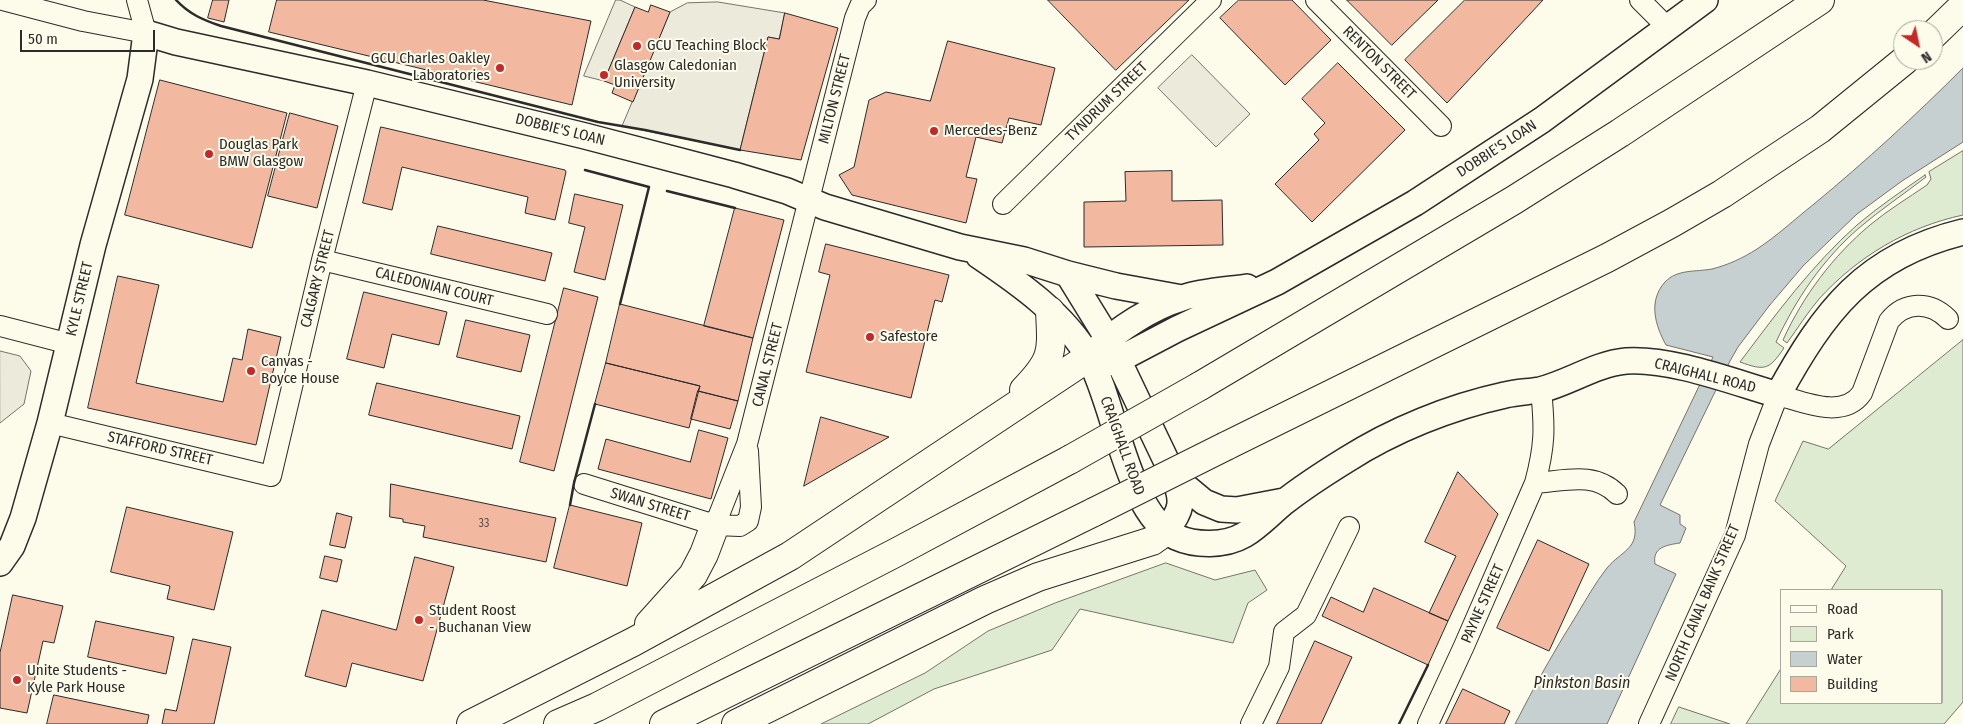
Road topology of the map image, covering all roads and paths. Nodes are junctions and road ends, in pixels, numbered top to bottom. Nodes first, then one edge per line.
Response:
1 (3, 0) edge
2 (137, 0) edge
3 (866, 0) edge
4 (1211, 0) edge
5 (1316, 0) edge
6 (1640, 0) edge
7 (1705, 0) edge
8 (1820, 0) edge
9 (1963, 6) edge
10 (1943, 25) edge
11 (1668, 28) junction
12 (146, 34) junction
13 (1893, 70) edge
14 (367, 83) junction
15 (1441, 126) dead end
16 (810, 201) junction
17 (1003, 204) dead end
18 (1963, 232) edge
19 (968, 249) junction
20 (322, 260) junction
21 (1068, 274) junction
22 (1277, 282) junction
23 (1182, 298) junction
24 (1050, 311) junction
25 (547, 314) dead end
26 (1948, 319) dead end
27 (0, 326) edge
28 (70, 344) junction
29 (1102, 356) junction
30 (1541, 390) junction
31 (1778, 395) junction
32 (996, 418) junction
33 (50, 423) junction
34 (747, 444) junction
35 (271, 476) joint
36 (1174, 477) junction
37 (1535, 483) junction
38 (584, 484) dead end
39 (1617, 494) dead end
40 (1286, 500) junction
41 (715, 525) junction
42 (1349, 527) dead end
43 (1159, 536) junction
44 (2, 562) edge
45 (633, 642) junction
46 (471, 724) edge
47 (558, 724) edge
48 (664, 724) edge
49 (736, 724) edge
50 (1251, 724) edge
51 (1428, 724) edge
52 (1650, 724) edge

1 - 12 street
2 - 12 street
3 - 16 street, MILTON STREET
4 - 17 street, TYNDRUM STREET
5 - 15 street, RENTON STREET
6 - 11 street
7 - 11 main road, DOBBIE'S LOAN
8 - 47 highway, bridge
9 - 10 highway
11 - 22 main road, DOBBIE'S LOAN
12 - 14 main road, DOBBIE'S LOAN
12 - 28 main road, KYLE STREET
13 - 48 highway, bridge
14 - 16 main road, DOBBIE'S LOAN
14 - 20 street, CALGARY STREET
16 - 19 main road, DOBBIE'S LOAN
16 - 34 street, CANAL STREET
18 - 31 main road
19 - 21 main road, DOBBIE'S LOAN
19 - 24 main road, DOBBIE'S LOAN
20 - 25 street, CALEDONIAN COURT
20 - 35 street, CALGARY STREET
21 - 23 main road, DOBBIE'S LOAN
21 - 29 main road
22 - 23 main road, DOBBIE'S LOAN
22 - 29 main road, DOBBIE'S LOAN
23 - 29 main road, DOBBIE'S LOAN
24 - 29 main road, DOBBIE'S LOAN
24 - 32 highway
26 - 31 street
27 - 28 street
28 - 33 main road, KYLE STREET
29 - 32 highway
29 - 36 main road, CRAIGHALL ROAD
29 - 43 main road, CRAIGHALL ROAD
30 - 31 main road, CRAIGHALL ROAD
30 - 37 street, PAYNE STREET
30 - 40 main road, CRAIGHALL ROAD
31 - 52 street, NORTH CANAL BANK STREET
32 - 45 highway
33 - 35 street, STAFFORD STREET
33 - 44 main road, KYLE STREET
34 - 41 street, CANAL STREET
34 - 41 street, SWAN STREET
36 - 40 main road, CRAIGHALL ROAD
36 - 43 main road
37 - 39 street
37 - 51 street, PAYNE STREET
38 - 41 street, SWAN STREET
40 - 43 main road, CRAIGHALL ROAD
41 - 45 highway
42 - 50 street
43 - 49 highway
45 - 46 highway

